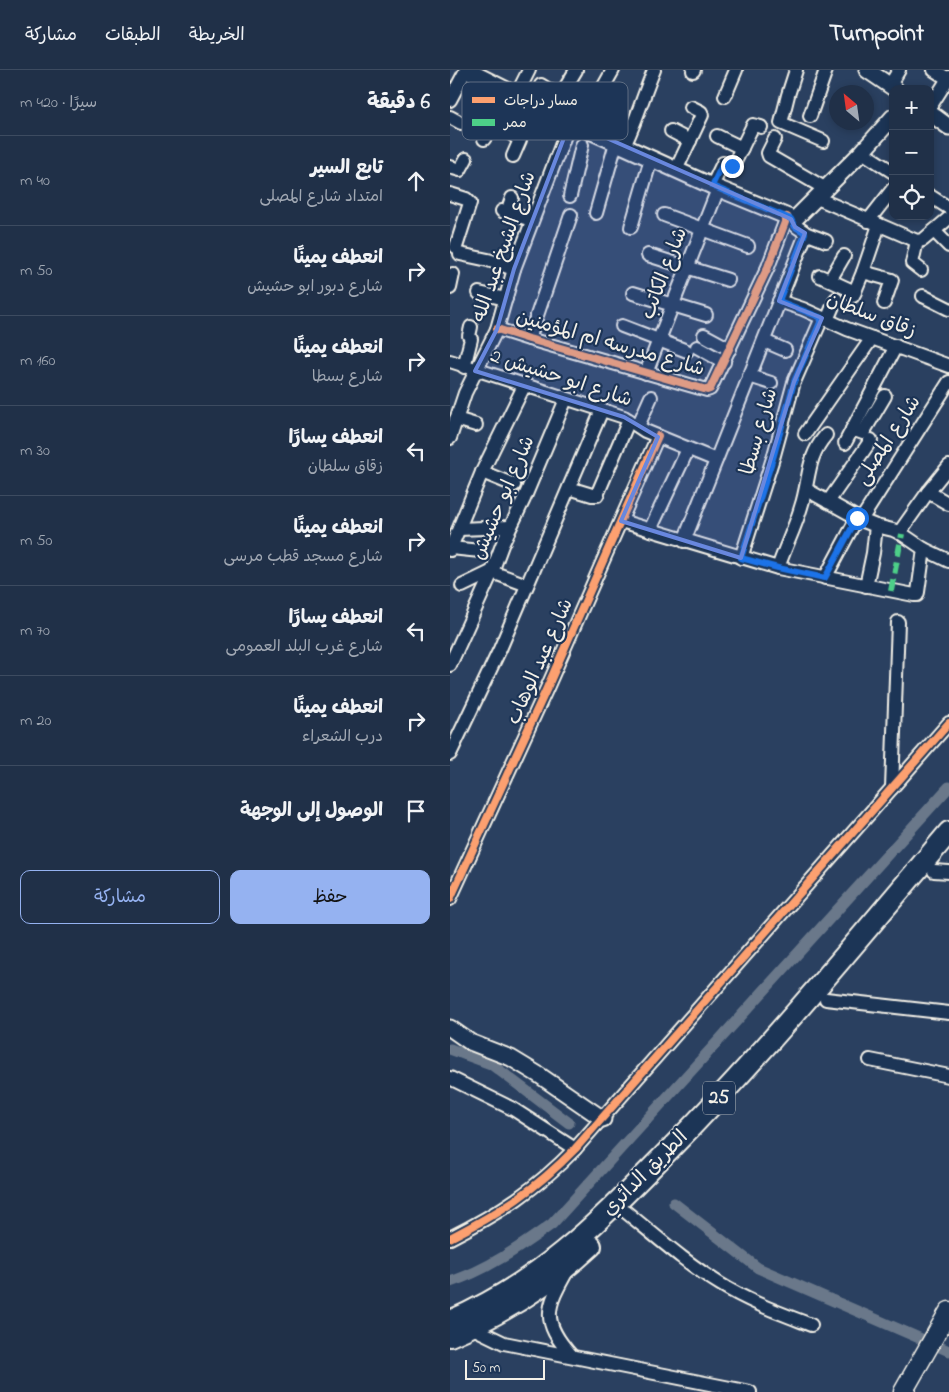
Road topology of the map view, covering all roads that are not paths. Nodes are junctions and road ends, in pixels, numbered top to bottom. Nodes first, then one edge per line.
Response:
1 (466, 70) edge
2 (529, 70) edge
3 (576, 70) edge
4 (613, 70) edge
5 (654, 70) edge
6 (736, 70) edge
7 (796, 70) edge
8 (826, 70) edge
9 (899, 70) edge
10 (934, 70) edge
11 (883, 78) edge
12 (948, 78) edge
13 (489, 82) edge
14 (522, 82) edge
15 (569, 82) edge
16 (605, 82) edge
17 (725, 96) dead end
18 (450, 100) edge
19 (934, 101) edge
20 (691, 107) dead end
21 (810, 116) dead end
22 (934, 116) edge
23 (889, 122) edge
24 (949, 127) edge
25 (761, 128) dead end
26 (671, 131) dead end
27 (628, 133) edge
28 (717, 136) dead end
29 (775, 139) dead end
30 (520, 140) edge
31 (566, 140) edge
32 (609, 140) edge
33 (623, 140) edge
34 (690, 141) junction
35 (823, 141) dead end
36 (582, 145) dead end
37 (620, 145) junction
38 (742, 148) junction
39 (559, 150) junction
40 (862, 152) junction
41 (513, 156) dead end
42 (466, 159) dead end
43 (651, 159) junction
44 (578, 160) junction
45 (450, 167) edge
46 (889, 169) edge
47 (676, 170) junction
48 (715, 188) junction
49 (450, 194) edge
50 (822, 194) junction
51 (570, 196) dead end
52 (889, 196) edge
53 (512, 198) dead end
54 (934, 199) edge
55 (949, 208) edge
56 (596, 213) dead end
57 (571, 215) dead end
58 (664, 215) dead end
59 (789, 218) junction
60 (949, 218) edge
61 (532, 220) junction
62 (873, 223) junction
63 (631, 227) dead end
64 (702, 229) junction
65 (934, 231) junction
66 (805, 233) junction
67 (826, 241) dead end
68 (917, 242) junction
69 (748, 246) dead end
70 (949, 246) edge
71 (648, 255) dead end
72 (844, 256) dead end
73 (687, 267) junction
74 (514, 269) junction
75 (921, 270) dead end
76 (864, 272) junction
77 (453, 274) dead end
78 (728, 280) dead end
79 (450, 288) edge
80 (480, 293) dead end
81 (633, 293) dead end
82 (923, 296) dead end
83 (836, 298) dead end
84 (506, 299) junction
85 (779, 301) junction
86 (673, 304) junction
87 (884, 304) dead end
88 (949, 309) edge
89 (706, 315) dead end
90 (825, 319) junction
91 (622, 326) dead end
92 (469, 329) dead end
93 (497, 329) junction
94 (704, 335) dead end
95 (872, 338) junction
96 (529, 339) junction
97 (659, 340) junction
98 (764, 341) junction
99 (896, 346) junction
100 (730, 349) junction
101 (785, 350) dead end
102 (450, 362) edge
103 (724, 362) junction
104 (949, 366) edge
105 (470, 369) junction
106 (646, 373) junction
107 (750, 376) junction
108 (949, 382) edge
109 (771, 383) dead end
110 (524, 386) junction
111 (885, 396) dead end
112 (651, 397) dead end
113 (566, 399) junction
114 (944, 401) edge
115 (602, 410) junction
116 (455, 414) edge
117 (634, 423) junction
118 (476, 425) dead end
119 (852, 429) junction
120 (805, 434) dead end
121 (450, 435) edge
122 (658, 436) junction
123 (826, 436) dead end
124 (871, 440) dead end
125 (845, 443) dead end
126 (688, 448) junction
127 (716, 460) junction
128 (949, 466) edge
129 (482, 472) junction
130 (514, 484) dead end
131 (569, 488) junction
132 (807, 490) junction
133 (928, 492) junction
134 (828, 502) junction
135 (949, 504) edge
136 (859, 519) junction
137 (621, 521) junction
138 (876, 526) junction
139 (510, 527) junction
140 (459, 529) junction
141 (650, 530) junction
142 (899, 532) junction
143 (684, 541) junction
144 (924, 548) junction
145 (450, 549) edge
146 (480, 551) dead end
147 (741, 558) junction
148 (949, 561) edge
149 (778, 568) junction
150 (493, 572) junction
151 (825, 578) junction
152 (527, 585) junction
153 (462, 586) dead end
154 (866, 586) junction
155 (898, 622) dead end
156 (450, 665) edge
157 (949, 723) edge
158 (450, 754) edge
159 (892, 788) junction
160 (949, 832) edge
161 (949, 852) edge
162 (941, 871) edge
163 (450, 899) edge
164 (826, 999) junction
165 (949, 1013) edge
166 (450, 1028) edge
167 (870, 1060) dead end
168 (949, 1076) edge
169 (450, 1078) edge
170 (603, 1119) junction
171 (575, 1149) junction
172 (626, 1212) junction
173 (450, 1238) edge
174 (570, 1265) junction
175 (530, 1286) junction
176 (946, 1320) edge
177 (450, 1321) edge
178 (811, 1325) dead end
179 (471, 1327) junction
180 (450, 1336) edge
181 (571, 1355) junction
182 (750, 1392) edge
183 (903, 1392) edge

1 - 13 street
1 - 18 street
2 - 14 street
3 - 15 street
4 - 16 street, شارع الشيخ عبد الله
5 - 27 street
6 - 17 street
7 - 35 street
8 - 21 street
9 - 11 street
10 - 12 street
12 - 19 street
20 - 34 street
22 - 24 street
23 - 40 street
25 - 38 street
26 - 34 street
28 - 38 street
29 - 50 street
30 - 41 street
31 - 39 street, شارع الشيخ عبد الله
32 - 37 street
33 - 37 street
34 - 47 street
36 - 44 street
37 - 43 street
37 - 56 street
38 - 48 street, شارع الكاتب
39 - 44 street
39 - 61 street, شارع الشيخ عبد الله
40 - 46 street
40 - 50 street
42 - 45 street
43 - 47 street
43 - 63 street
44 - 51 street
47 - 48 street
48 - 59 street
48 - 64 street, شارع الكاتب
49 - 74 street
50 - 59 street
50 - 62 street
52 - 62 street
53 - 61 street
54 - 55 street
57 - 96 street
58 - 64 street
59 - 66 street
59 - 100 street
60 - 65 street
61 - 74 street, شارع الشيخ عبد الله
62 - 68 street
62 - 76 street
64 - 69 street
64 - 73 street, شارع الكاتب
65 - 68 street
65 - 70 street
66 - 67 street
66 - 85 street
68 - 75 street
71 - 73 street
72 - 76 street
73 - 78 street
73 - 86 street, شارع الكاتب
74 - 84 street, شارع الشيخ عبد الله
76 - 87 street
77 - 79 street
80 - 84 street
81 - 86 street
82 - 88 street
83 - 90 street, شارع بسطا
84 - 93 street, شارع الشيخ عبد الله
85 - 90 street, زقاق سلطان
85 - 98 street
86 - 89 street
86 - 97 street, شارع الكاتب
90 - 95 street, زقاق سلطان
90 - 147 street, شارع بسطا
91 - 97 street
92 - 105 street
93 - 96 street, شارع مدرسه ام المؤمنين
93 - 105 street, شارع الشيخ عبد الله
94 - 100 street
95 - 99 street, زقاق سلطان
95 - 120 street
96 - 106 street, شارع مدرسه ام المؤمنين
97 - 103 street
97 - 106 street, شارع الكاتب
98 - 101 street
98 - 107 street
99 - 104 street, زقاق سلطان
99 - 119 street
100 - 103 street
102 - 105 street, شارع ابو حشيش 2
103 - 106 street, شارع مدرسه ام المؤمنين
105 - 110 street, شارع ابو حشيش 2
105 - 116 street, شارع الشيخ عبد الله
107 - 109 street
107 - 127 street
108 - 114 street, شارع المصلى
110 - 113 street, شارع ابو حشيش 2
110 - 129 street
111 - 119 street
112 - 117 street
113 - 115 street, شارع ابو حشيش 2
113 - 139 street, شارع ابو حشيش
114 - 136 street, شارع المصلى
115 - 117 street, شارع ابو حشيش 2
115 - 131 street
116 - 118 street
116 - 121 street, شارع الشيخ عبد الله
117 - 122 street, شارع ابو حشيش 2
117 - 131 street
119 - 125 street
122 - 126 street, شارع ابو حشيش 2
122 - 137 street, شارع عبد الوهاب
123 - 132 street
124 - 134 street
126 - 127 street, شارع ابو حشيش 2
126 - 141 street
127 - 143 street
128 - 133 street
129 - 130 street
129 - 140 street
131 - 152 street
132 - 134 street
132 - 149 street
133 - 135 street
133 - 142 street
134 - 136 street
136 - 138 street
136 - 151 street, شارع المصلى
137 - 141 street
137 - 163 street, شارع عبد الوهاب
138 - 142 street
138 - 154 street
139 - 140 street
139 - 150 street, شارع ابو حشيش
140 - 145 street
141 - 143 street
142 - 144 street
143 - 147 street
144 - 148 street
144 - 154 street
145 - 146 street
147 - 149 street
149 - 151 street
150 - 152 street
150 - 153 street
150 - 156 street, شارع ابو حشيش
151 - 154 street
152 - 158 street
155 - 159 street
157 - 159 street
159 - 170 street
160 - 175 highway, الطريق الدائري / 25
161 - 162 highway, الطريق الدائري / 25
162 - 164 highway, الطريق الدائري / 25
164 - 165 street
164 - 172 highway, الطريق الدائري / 25
166 - 170 street
167 - 168 street
169 - 171 street
170 - 171 street
171 - 173 street
172 - 174 highway, الطريق الدائري / 25
172 - 178 street
174 - 175 highway, الطريق الدائري / 25
174 - 181 street
175 - 177 highway, الطريق الدائري / 25
175 - 179 highway, الطريق الدائري / 25
176 - 183 main road
179 - 180 highway, الطريق الدائري / 25
179 - 181 street
181 - 182 street

